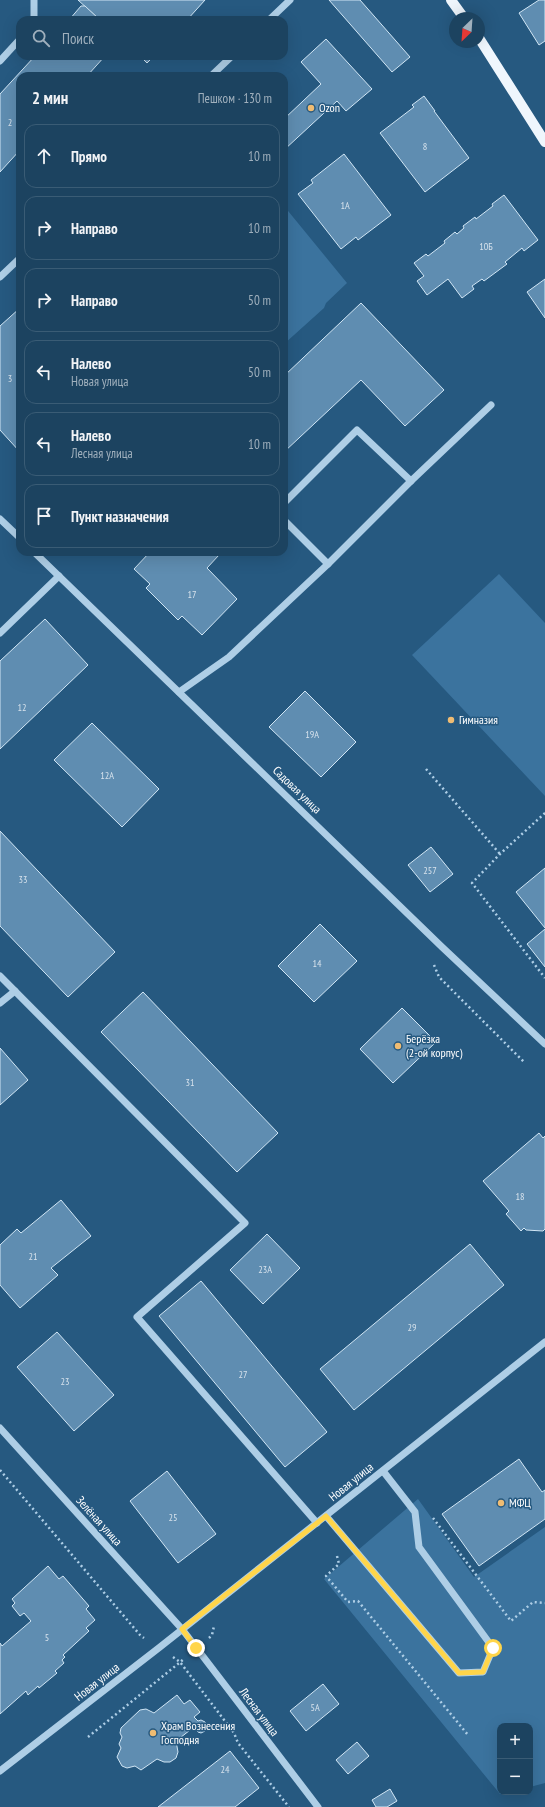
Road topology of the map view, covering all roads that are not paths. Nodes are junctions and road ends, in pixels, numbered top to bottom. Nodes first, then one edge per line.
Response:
1 (34, 0) edge
2 (290, 0) edge
3 (451, 0) edge
4 (460, 12) edge
5 (34, 16) edge
6 (273, 16) edge
7 (16, 43) edge
8 (485, 47) edge
9 (228, 60) edge
10 (0, 61) edge
11 (215, 72) edge
12 (545, 142) edge
13 (16, 262) edge
14 (0, 277) edge
15 (491, 405) dead end
16 (411, 481) junction
17 (288, 499) edge
18 (0, 519) edge
19 (288, 524) edge
20 (16, 534) edge
21 (38, 556) edge
22 (328, 564) junction
23 (58, 576) junction
24 (0, 633) edge
25 (179, 692) junction
26 (0, 976) edge
27 (14, 991) junction
28 (0, 1003) edge
29 (545, 1044) edge
30 (545, 1342) edge
31 (0, 1428) edge
32 (383, 1471) junction
33 (326, 1516) junction
34 (317, 1523) junction
35 (182, 1629) junction
36 (0, 1771) edge
37 (318, 1807) edge

1 - 5 street
2 - 6 street
3 - 4 main road
7 - 10 street
8 - 12 main road
9 - 11 street
13 - 14 street
15 - 16 street
16 - 17 street
16 - 22 street
18 - 20 street
19 - 22 street
21 - 23 street, Садовая улица
22 - 25 street
23 - 24 street
23 - 25 street, Садовая улица
25 - 29 street, Садовая улица
26 - 27 street
27 - 28 street
27 - 34 street
30 - 32 street, Новая улица
31 - 35 street, Зелёная улица
32 - 33 street, Новая улица
32 - 33 street
33 - 34 street, Новая улица
34 - 35 street, Новая улица
35 - 36 street, Новая улица
35 - 37 street, Лесная улица

